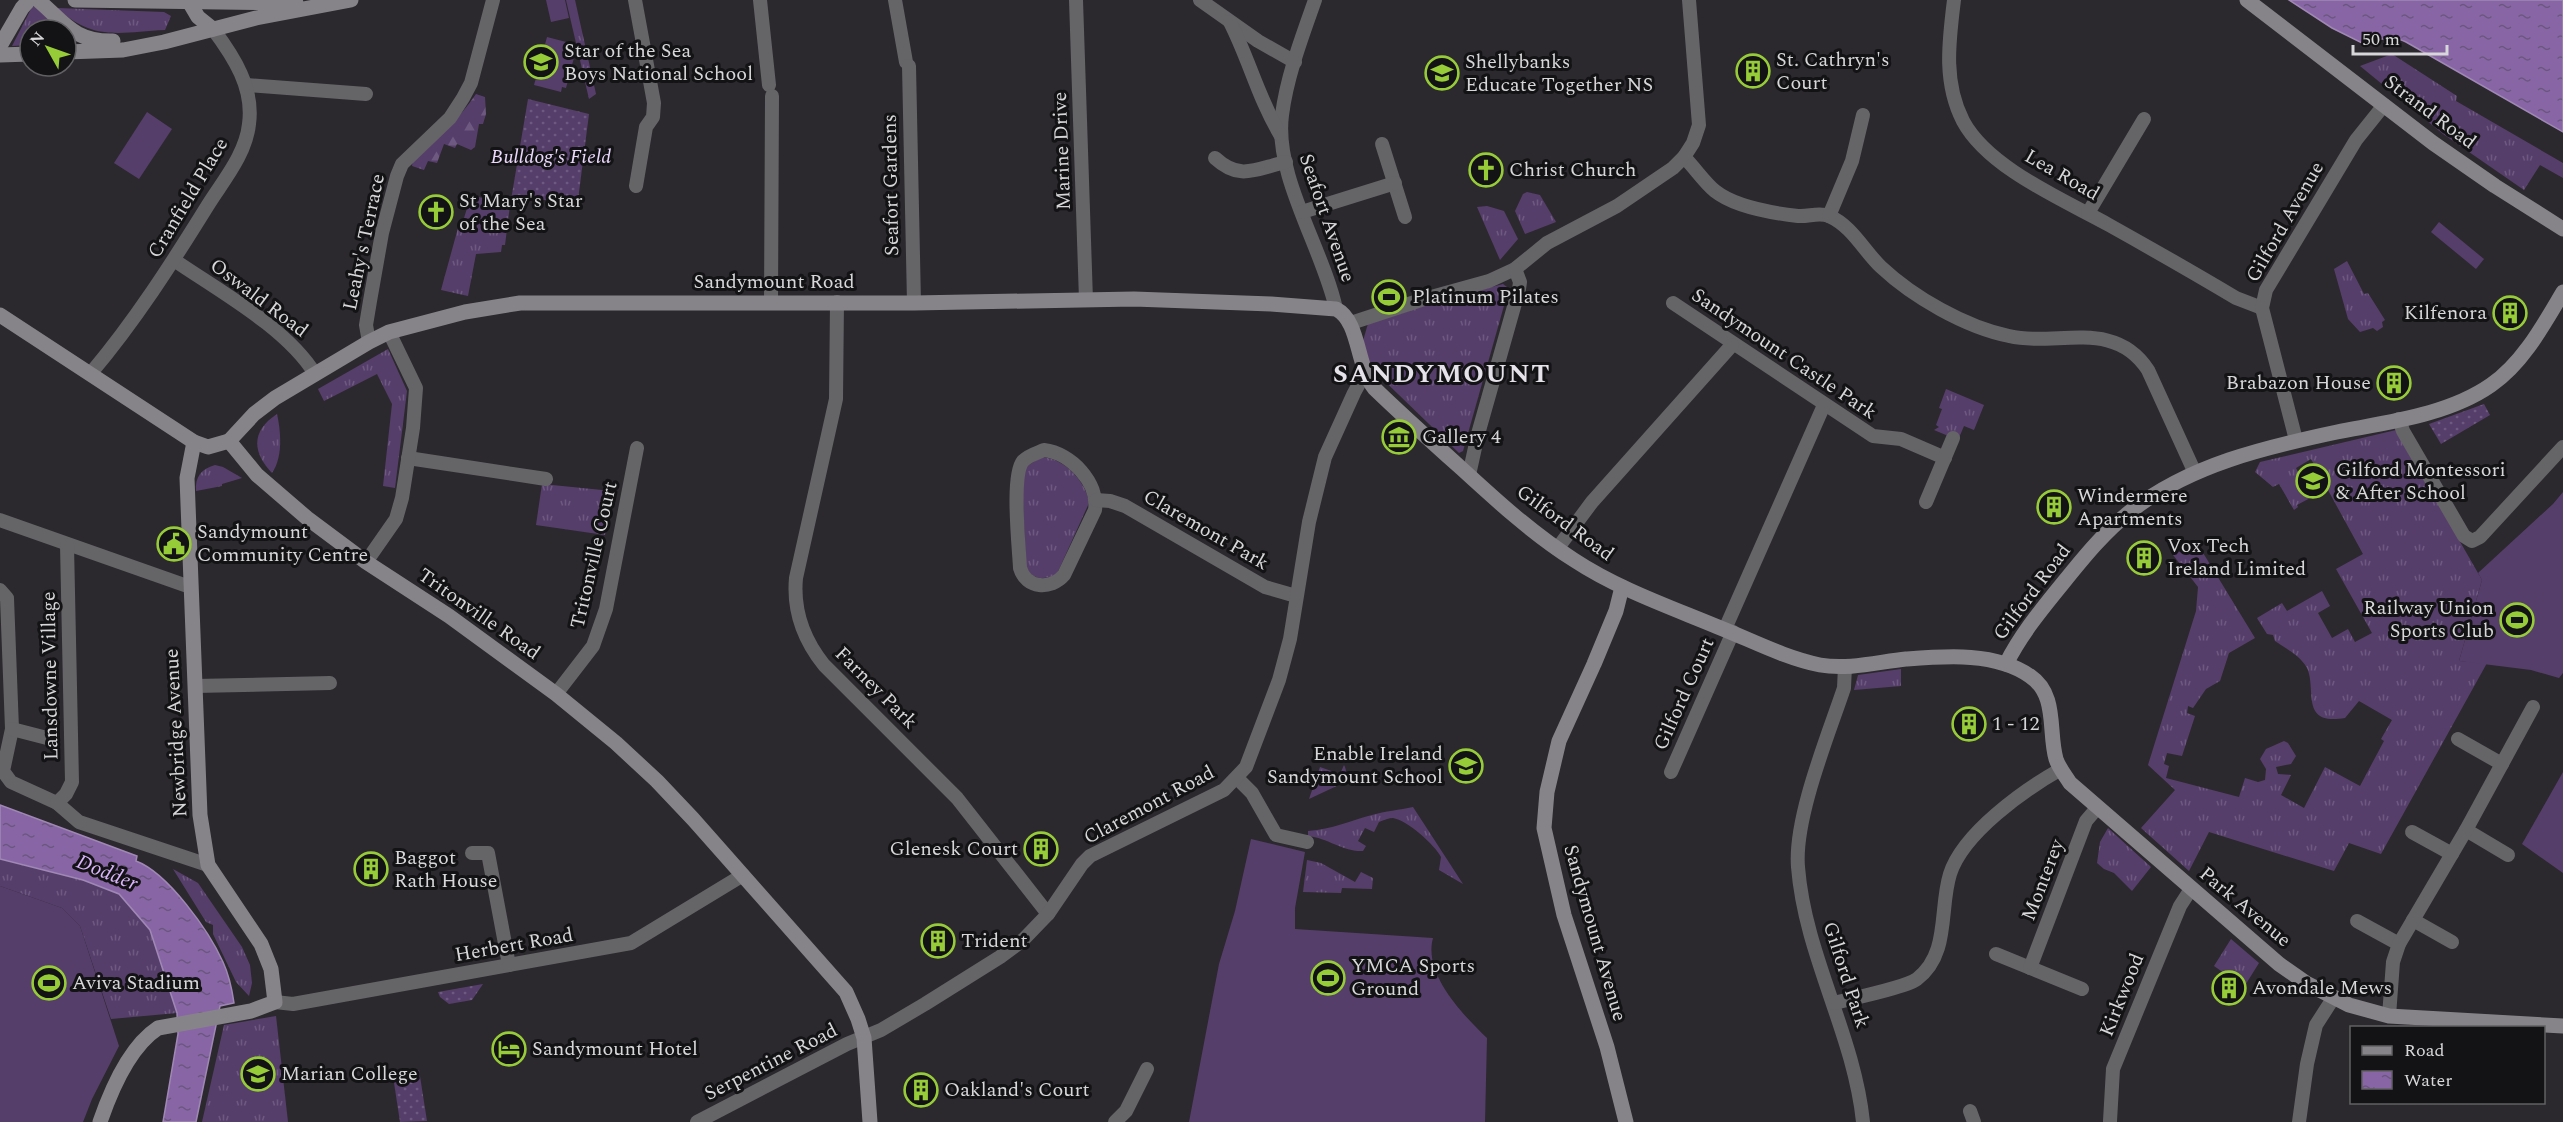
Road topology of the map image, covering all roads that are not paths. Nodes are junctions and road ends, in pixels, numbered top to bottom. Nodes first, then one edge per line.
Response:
1 (29, 0) edge
2 (38, 0) edge
3 (75, 0) edge
4 (338, 0) edge
5 (351, 0) edge
6 (493, 0) edge
7 (636, 0) edge
8 (760, 0) edge
9 (895, 0) edge
10 (1076, 0) edge
11 (1200, 0) edge
12 (1315, 0) edge
13 (1689, 0) edge
14 (1954, 0) edge
15 (2247, 0) edge
16 (188, 1) edge
17 (1230, 22) junction
18 (213, 29) junction
19 (164, 42) junction
20 (0, 46) edge
21 (78, 52) edge
22 (18, 54) edge
23 (0, 55) edge
24 (1294, 62) junction
25 (246, 86) junction
26 (366, 94) dead end
27 (2384, 105) junction
28 (1863, 115) dead end
29 (2144, 119) dead end
30 (1282, 137) junction
31 (1382, 144) dead end
32 (1684, 157) junction
33 (1215, 158) dead end
34 (1286, 162) junction
35 (1395, 183) junction
36 (636, 186) dead end
37 (1302, 212) junction
38 (2088, 213) junction
39 (1829, 216) junction
40 (1405, 217) dead end
41 (2563, 230) edge
42 (174, 260) junction
43 (1515, 269) junction
44 (2563, 292) edge
45 (1086, 300) junction
46 (837, 302) junction
47 (771, 303) junction
48 (914, 303) junction
49 (1673, 303) dead end
50 (2262, 308) junction
51 (1336, 309) junction
52 (0, 315) edge
53 (1351, 323) junction
54 (389, 332) junction
55 (369, 342) junction
56 (1732, 345) junction
57 (91, 373) junction
58 (315, 374) junction
59 (1366, 378) junction
60 (1824, 405) junction
61 (2399, 419) junction
62 (1953, 438) dead end
63 (2296, 440) junction
64 (229, 441) junction
65 (194, 442) junction
66 (2563, 447) edge
67 (637, 448) dead end
68 (408, 458) junction
69 (1944, 458) junction
70 (2195, 473) junction
71 (1469, 475) junction
72 (546, 479) dead end
73 (1096, 500) junction
74 (1926, 502) dead end
75 (0, 520) edge
76 (67, 545) junction
77 (1557, 549) junction
78 (366, 562) junction
79 (190, 587) junction
80 (1622, 587) junction
81 (3, 588) edge
82 (1296, 596) junction
83 (1729, 631) junction
84 (2006, 664) junction
85 (1845, 666) junction
86 (330, 683) dead end
87 (195, 686) junction
88 (555, 694) junction
89 (2533, 707) dead end
90 (6, 710) edge
91 (12, 729) junction
92 (47, 738) dead end
93 (2457, 739) dead end
94 (2502, 764) junction
95 (2061, 769) junction
96 (2, 770) edge
97 (1671, 772) dead end
98 (1237, 778) junction
99 (57, 803) junction
100 (2097, 808) junction
101 (2466, 830) junction
102 (2412, 832) dead end
103 (1306, 842) dead end
104 (472, 852) dead end
105 (2452, 854) junction
106 (2508, 855) dead end
107 (208, 866) junction
108 (743, 875) junction
109 (2191, 889) junction
110 (1048, 914) junction
111 (2413, 920) junction
112 (2357, 921) dead end
113 (2452, 942) dead end
114 (2399, 944) junction
115 (1996, 954) dead end
116 (509, 965) junction
117 (2030, 968) junction
118 (2082, 989) dead end
119 (2334, 997) junction
120 (274, 1002) junction
121 (1834, 1003) junction
122 (2389, 1016) junction
123 (2563, 1026) edge
124 (864, 1038) junction
125 (1147, 1069) dead end
126 (2110, 1121) edge
127 (100, 1122) edge
128 (697, 1122) edge
129 (870, 1122) edge
130 (1115, 1122) edge
131 (1626, 1122) edge
132 (1863, 1122) edge
133 (2299, 1122) edge

1 - 20 street
2 - 19 street
3 - 16 street
4 - 16 street
5 - 18 street
6 - 55 street, Leahy's Terrace
7 - 36 street
8 - 47 street
9 - 48 street, Seafort Gardens
10 - 45 street, Marine Drive
11 - 17 street
12 - 24 street, Seafort Avenue
13 - 32 street
14 - 38 street, Lea Road
15 - 27 street, Strand Road
16 - 18 street
17 - 24 street
17 - 30 street
18 - 19 street
18 - 25 street, Cranfield Place
19 - 21 street
22 - 23 street
24 - 30 street, Seafort Avenue
25 - 26 street
25 - 42 street, Cranfield Place
27 - 41 street, Strand Road
27 - 50 street, Gilford Avenue
28 - 39 street
29 - 38 street
30 - 34 street, Seafort Avenue
31 - 35 street
32 - 39 street
32 - 43 street
33 - 34 street
34 - 37 street, Seafort Avenue
35 - 37 street
35 - 40 street
37 - 51 street, Seafort Avenue
38 - 50 street, Lea Road
39 - 70 street
42 - 57 street, Cranfield Place
42 - 58 street, Oswald Road
43 - 53 street
43 - 71 street
44 - 61 street, Gilford Road
45 - 48 street, Sandymount Road
45 - 51 street, Sandymount Road
46 - 47 street, Sandymount Road
46 - 48 street, Sandymount Road
46 - 110 street, Farney Park
47 - 54 street, Sandymount Road
49 - 56 street, Sandymount Castle Park
50 - 63 street, Gilford Avenue
51 - 53 street
52 - 57 street
53 - 59 street
54 - 55 street, Sandymount Road
54 - 68 street
55 - 58 street, Sandymount Road
56 - 60 street, Sandymount Castle Park
56 - 77 street
57 - 65 street
58 - 64 street, Sandymount Road
59 - 71 street, Gilford Road
59 - 82 street, Claremont Road
60 - 69 street, Sandymount Castle Park
60 - 83 street, Gilford Court
61 - 63 street, Gilford Road
61 - 66 street
62 - 69 street
63 - 70 street, Gilford Road
64 - 65 street
64 - 78 street, Tritonville Road
65 - 79 street, Newbridge Avenue
67 - 88 street, Tritonville Court
68 - 72 street
68 - 78 street
69 - 74 street
70 - 84 street, Gilford Road
71 - 77 street, Gilford Road
73 - 73 street
73 - 82 street, Claremont Park
75 - 76 street
76 - 79 street
76 - 99 street, Lansdowne Village
77 - 80 street, Gilford Road
78 - 88 street, Tritonville Road
79 - 87 street, Newbridge Avenue
80 - 83 street, Gilford Road
80 - 131 street, Sandymount Avenue
81 - 90 street, Lansdowne Village
82 - 98 street, Claremont Road
83 - 85 street, Gilford Road
83 - 97 street, Gilford Court
84 - 85 street, Gilford Road
84 - 95 street, Park Avenue
85 - 121 street, Gilford Park
86 - 87 street
87 - 107 street, Newbridge Avenue
88 - 108 street, Tritonville Road
89 - 94 street
90 - 91 street, Lansdowne Village
91 - 92 street, Lansdowne Village
91 - 96 street, Lansdowne Village
93 - 94 street
94 - 101 street
95 - 100 street, Park Avenue
95 - 121 street
96 - 99 street, Lansdowne Village
98 - 103 street
98 - 110 street, Claremont Road
99 - 107 street, Lansdowne Village
100 - 109 street, Park Avenue
100 - 117 street, Monterey
101 - 105 street
101 - 106 street
102 - 105 street
104 - 116 street
105 - 111 street
107 - 120 street, Newbridge Avenue
108 - 116 street, Herbert Road
108 - 124 street, Tritonville Road
109 - 119 street, Park Avenue
109 - 126 street, Kirkwood
110 - 124 street, Claremont Road
111 - 113 street
111 - 114 street
112 - 114 street
114 - 122 street
115 - 117 street
116 - 120 street, Herbert Road
117 - 118 street
119 - 122 street, Park Avenue
119 - 133 street
120 - 127 street
121 - 132 street, Gilford Park
122 - 123 street, Park Avenue
124 - 128 street, Serpentine Road
124 - 129 street, Tritonville Road
125 - 130 street

